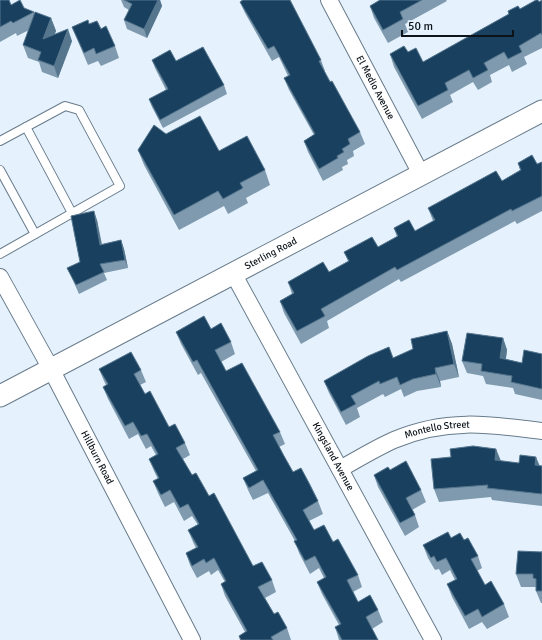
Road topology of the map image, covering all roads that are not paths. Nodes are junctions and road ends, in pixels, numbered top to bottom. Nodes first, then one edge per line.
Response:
1 (329, 0) edge
2 (542, 110) edge
3 (26, 127) junction
4 (0, 141) edge
5 (0, 170) edge
6 (421, 174) junction
7 (72, 213) junction
8 (34, 234) junction
9 (0, 254) edge
10 (233, 273) junction
11 (0, 277) edge
12 (50, 369) junction
13 (0, 396) edge
14 (542, 430) edge
15 (340, 469) junction
16 (192, 640) edge
17 (433, 640) edge

1 - 6 street, El Medio Avenue
2 - 6 street, Sterling Road
3 - 4 lane
3 - 7 lane
3 - 7 lane
5 - 8 lane
6 - 10 street, Sterling Road
7 - 8 lane
8 - 9 lane
10 - 12 street, Sterling Road
10 - 15 street, Kingsland Avenue
11 - 12 street, Hillburn Road
12 - 13 street, Sterling Road
12 - 16 street, Hillburn Road
14 - 15 street, Montello Street
15 - 17 street, Kingsland Avenue

